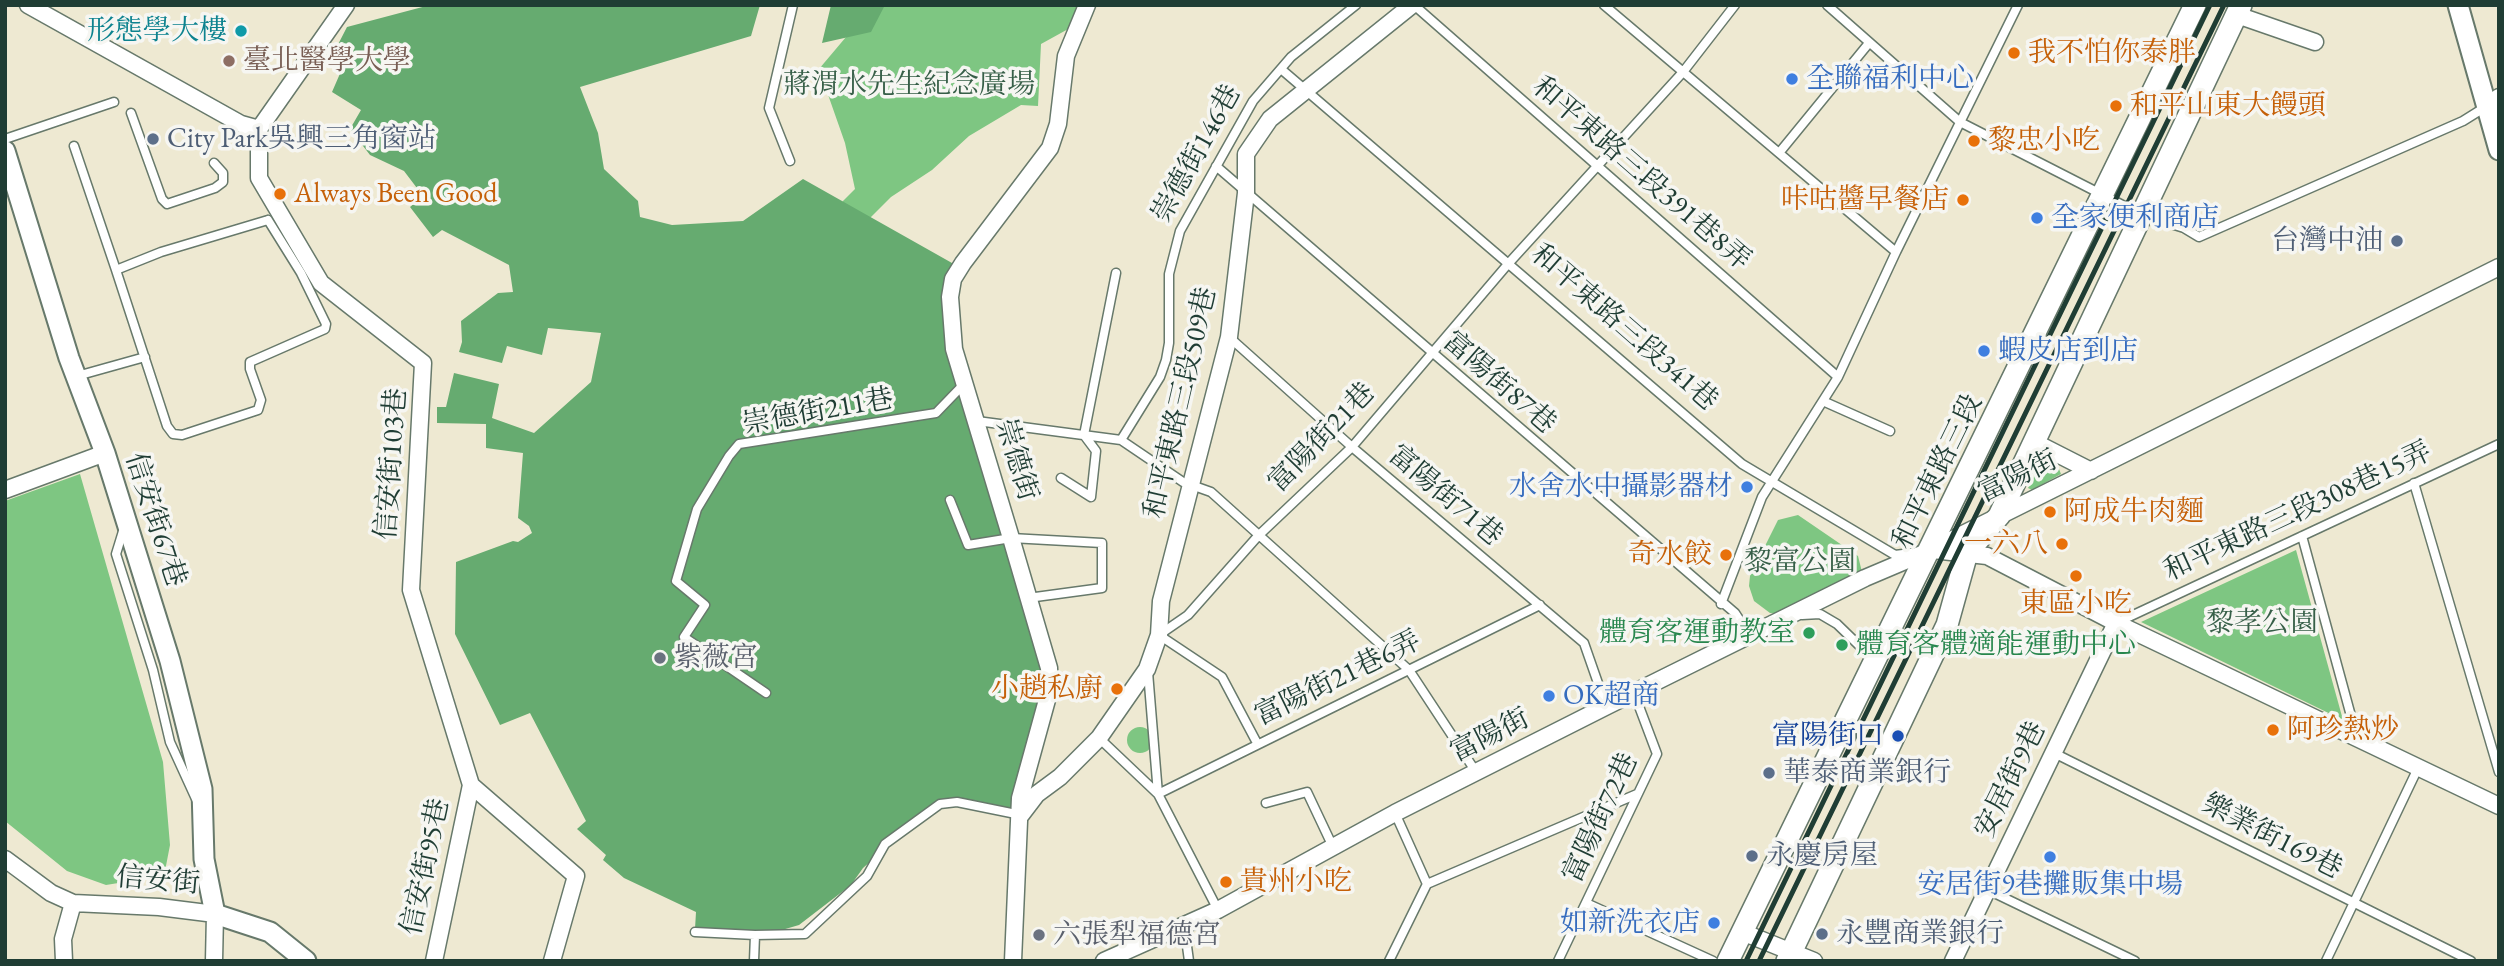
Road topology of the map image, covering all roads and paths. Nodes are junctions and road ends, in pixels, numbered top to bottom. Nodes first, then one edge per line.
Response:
1 (28, 5) edge
2 (346, 5) edge
3 (793, 5) edge
4 (1087, 5) edge
5 (1356, 5) edge
6 (1413, 5) edge
7 (1604, 5) edge
8 (1735, 5) edge
9 (1827, 5) edge
10 (2018, 5) edge
11 (2195, 5) edge
12 (2458, 5) edge
13 (2239, 10) edge
14 (2315, 42) dead end
15 (1869, 43) junction
16 (1281, 69) junction
17 (1683, 72) junction
18 (1306, 90) junction
19 (2493, 101) edge
20 (114, 102) dead end
21 (131, 113) dead end
22 (1960, 122) junction
23 (259, 128) junction
24 (5, 139) edge
25 (74, 146) dead end
26 (2499, 150) edge
27 (5, 151) edge
28 (1779, 153) junction
29 (790, 161) dead end
30 (214, 163) dead end
31 (1216, 166) junction
32 (1596, 166) junction
33 (1246, 192) junction
34 (2102, 195) junction
35 (2142, 215) junction
36 (1896, 252) junction
37 (1508, 264) junction
38 (2499, 267) edge
39 (116, 270) junction
40 (1116, 273) dead end
41 (1229, 337) junction
42 (1430, 354) junction
43 (145, 357) junction
44 (76, 376) junction
45 (1838, 377) junction
46 (964, 384) junction
47 (1825, 402) junction
48 (977, 421) junction
49 (1890, 431) dead end
50 (1084, 435) junction
51 (1121, 440) junction
52 (2034, 442) junction
53 (2499, 444) edge
54 (1352, 447) junction
55 (104, 453) junction
56 (2091, 471) junction
57 (1061, 478) dead end
58 (1771, 483) junction
59 (2414, 483) junction
60 (1190, 485) junction
61 (5, 490) edge
62 (950, 500) dead end
63 (1999, 516) junction
64 (1258, 536) junction
65 (2302, 536) junction
66 (1011, 538) junction
67 (1931, 550) junction
68 (1968, 553) junction
69 (1028, 598) junction
70 (1721, 604) junction
71 (1540, 605) junction
72 (1795, 615) junction
73 (2116, 623) junction
74 (1159, 635) junction
75 (1750, 636) junction
76 (1876, 662) junction
77 (1147, 669) junction
78 (1409, 670) junction
79 (766, 693) dead end
80 (1634, 693) junction
81 (1607, 706) junction
82 (1099, 738) junction
83 (2357, 738) junction
84 (1257, 743) junction
85 (2053, 752) junction
86 (2418, 768) junction
87 (1476, 772) junction
88 (2499, 772) edge
89 (471, 785) junction
90 (1158, 794) junction
91 (1637, 794) junction
92 (1266, 803) dead end
93 (2499, 806) edge
94 (1395, 813) junction
95 (1021, 815) junction
96 (1333, 847) junction
97 (5, 859) edge
98 (1427, 884) junction
99 (1988, 890) junction
100 (73, 903) junction
101 (1586, 903) junction
102 (2354, 905) junction
103 (1217, 910) junction
104 (215, 914) junction
105 (1184, 924) junction
106 (695, 932) dead end
107 (1741, 932) junction
108 (755, 935) junction
109 (1790, 955) edge
110 (64, 961) edge
111 (214, 961) edge
112 (306, 961) edge
113 (434, 961) edge
114 (552, 961) edge
115 (754, 961) edge
116 (1013, 961) edge
117 (1104, 961) edge
118 (1189, 961) edge
119 (1389, 961) edge
120 (1559, 961) edge
121 (1713, 961) edge
122 (1728, 961) edge
123 (1814, 961) edge
124 (1953, 961) edge
125 (2135, 961) edge
126 (2326, 961) edge
127 (2471, 961) edge

1 - 23 street
2 - 23 street
3 - 29 lane
4 - 46 street, 崇德街
5 - 16 lane, 崇德街146巷
6 - 18 street, 和平東路三段509巷
6 - 32 lane, 和平東路三段391巷8弄
7 - 17 lane
8 - 17 lane, 富陽街21巷
9 - 15 lane
10 - 22 lane
11 - 34 main road, 和平東路三段
12 - 19 street
13 - 14 street
13 - 35 main road
15 - 22 lane
15 - 28 lane
16 - 18 lane, 和平東路三段341巷
16 - 31 lane, 崇德街146巷
17 - 28 lane
17 - 32 lane, 富陽街21巷
18 - 33 street, 和平東路三段509巷
18 - 37 lane, 和平東路三段341巷
19 - 26 street
19 - 35 lane
20 - 24 lane
21 - 30 lane
22 - 34 lane
22 - 36 lane
23 - 89 street, 信安街103巷
25 - 39 lane
27 - 44 street, 信安街67巷
28 - 36 lane
31 - 33 lane, 富陽街87巷
31 - 51 lane, 崇德街146巷
32 - 37 lane, 富陽街21巷
32 - 45 lane, 和平東路三段391巷8弄
33 - 41 street, 和平東路三段509巷
33 - 42 lane, 富陽街87巷
34 - 35 lane
34 - 67 main road, 和平東路三段
35 - 52 main road
36 - 45 lane
37 - 42 lane, 富陽街21巷
37 - 58 lane, 和平東路三段341巷
38 - 56 street, 富陽街
39 - 43 lane
39 - 43 lane
40 - 50 lane
41 - 54 lane, 富陽街71巷
41 - 60 street, 和平東路三段509巷
42 - 54 lane, 富陽街21巷
42 - 70 lane, 富陽街87巷
43 - 44 lane
44 - 55 street, 信安街67巷
45 - 47 lane
46 - 48 street, 崇德街
46 - 79 lane, 崇德街211巷
47 - 49 lane
47 - 58 lane
48 - 50 lane
48 - 66 street, 崇德街
50 - 51 lane
50 - 57 lane
51 - 60 lane
52 - 56 street, 富陽街
52 - 63 main road
53 - 59 lane, 和平東路三段308巷15弄
54 - 64 lane, 富陽街21巷
54 - 71 lane, 富陽街71巷
55 - 61 street
55 - 104 street, 信安街67巷
56 - 63 street, 富陽街
58 - 67 lane, 和平東路三段341巷
58 - 70 lane
59 - 65 lane, 和平東路三段308巷15弄
59 - 88 lane
60 - 64 lane
60 - 74 street, 和平東路三段509巷
62 - 66 lane
63 - 67 street, 富陽街
63 - 68 main road
64 - 74 lane, 富陽街21巷
64 - 78 lane
65 - 73 lane, 和平東路三段308巷15弄
65 - 83 lane
66 - 69 street, 崇德街
66 - 69 lane
67 - 68 street, 和平東路三段341巷
67 - 72 street, 富陽街
67 - 76 main road, 和平東路三段
68 - 73 street, 和平東路三段341巷
68 - 109 main road
69 - 95 street, 崇德街
70 - 75 lane, 富陽街87巷
71 - 78 lane, 富陽街21巷6弄
71 - 81 lane, 富陽街71巷
72 - 75 street, 富陽街
72 - 76 lane
73 - 83 street, 和平東路三段341巷
73 - 85 street, 安居街9巷
74 - 77 street
74 - 84 lane
75 - 80 street, 富陽街
76 - 107 main road, 和平東路三段
77 - 82 street
77 - 90 lane
78 - 84 lane, 富陽街21巷6弄
78 - 87 lane
80 - 81 street, 富陽街
80 - 91 lane, 富陽街72巷
81 - 87 street, 富陽街
82 - 90 lane
82 - 95 street
83 - 86 street, 和平東路三段341巷
84 - 90 lane, 富陽街21巷6弄
85 - 99 street, 安居街9巷
85 - 102 lane, 樂業街169巷
86 - 93 street, 和平東路三段341巷
86 - 102 lane
87 - 94 street, 富陽街
89 - 113 street, 信安街95巷
89 - 114 street
90 - 103 lane
91 - 98 lane
91 - 101 lane, 富陽街72巷
92 - 96 lane
94 - 96 street, 富陽街
94 - 98 lane
95 - 108 lane
95 - 116 street, 崇德街
96 - 103 street, 富陽街
97 - 100 street, 信安街
98 - 119 lane
99 - 124 street, 安居街9巷
99 - 125 lane
100 - 104 street, 信安街
100 - 110 street
101 - 120 lane, 富陽街72巷
101 - 121 lane
102 - 126 lane
102 - 127 lane, 樂業街169巷
103 - 105 street, 富陽街
104 - 111 street
104 - 112 street, 信安街
105 - 117 street, 富陽街
105 - 118 lane
106 - 108 lane
107 - 109 street
107 - 122 main road, 和平東路三段
108 - 115 lane
109 - 123 street

